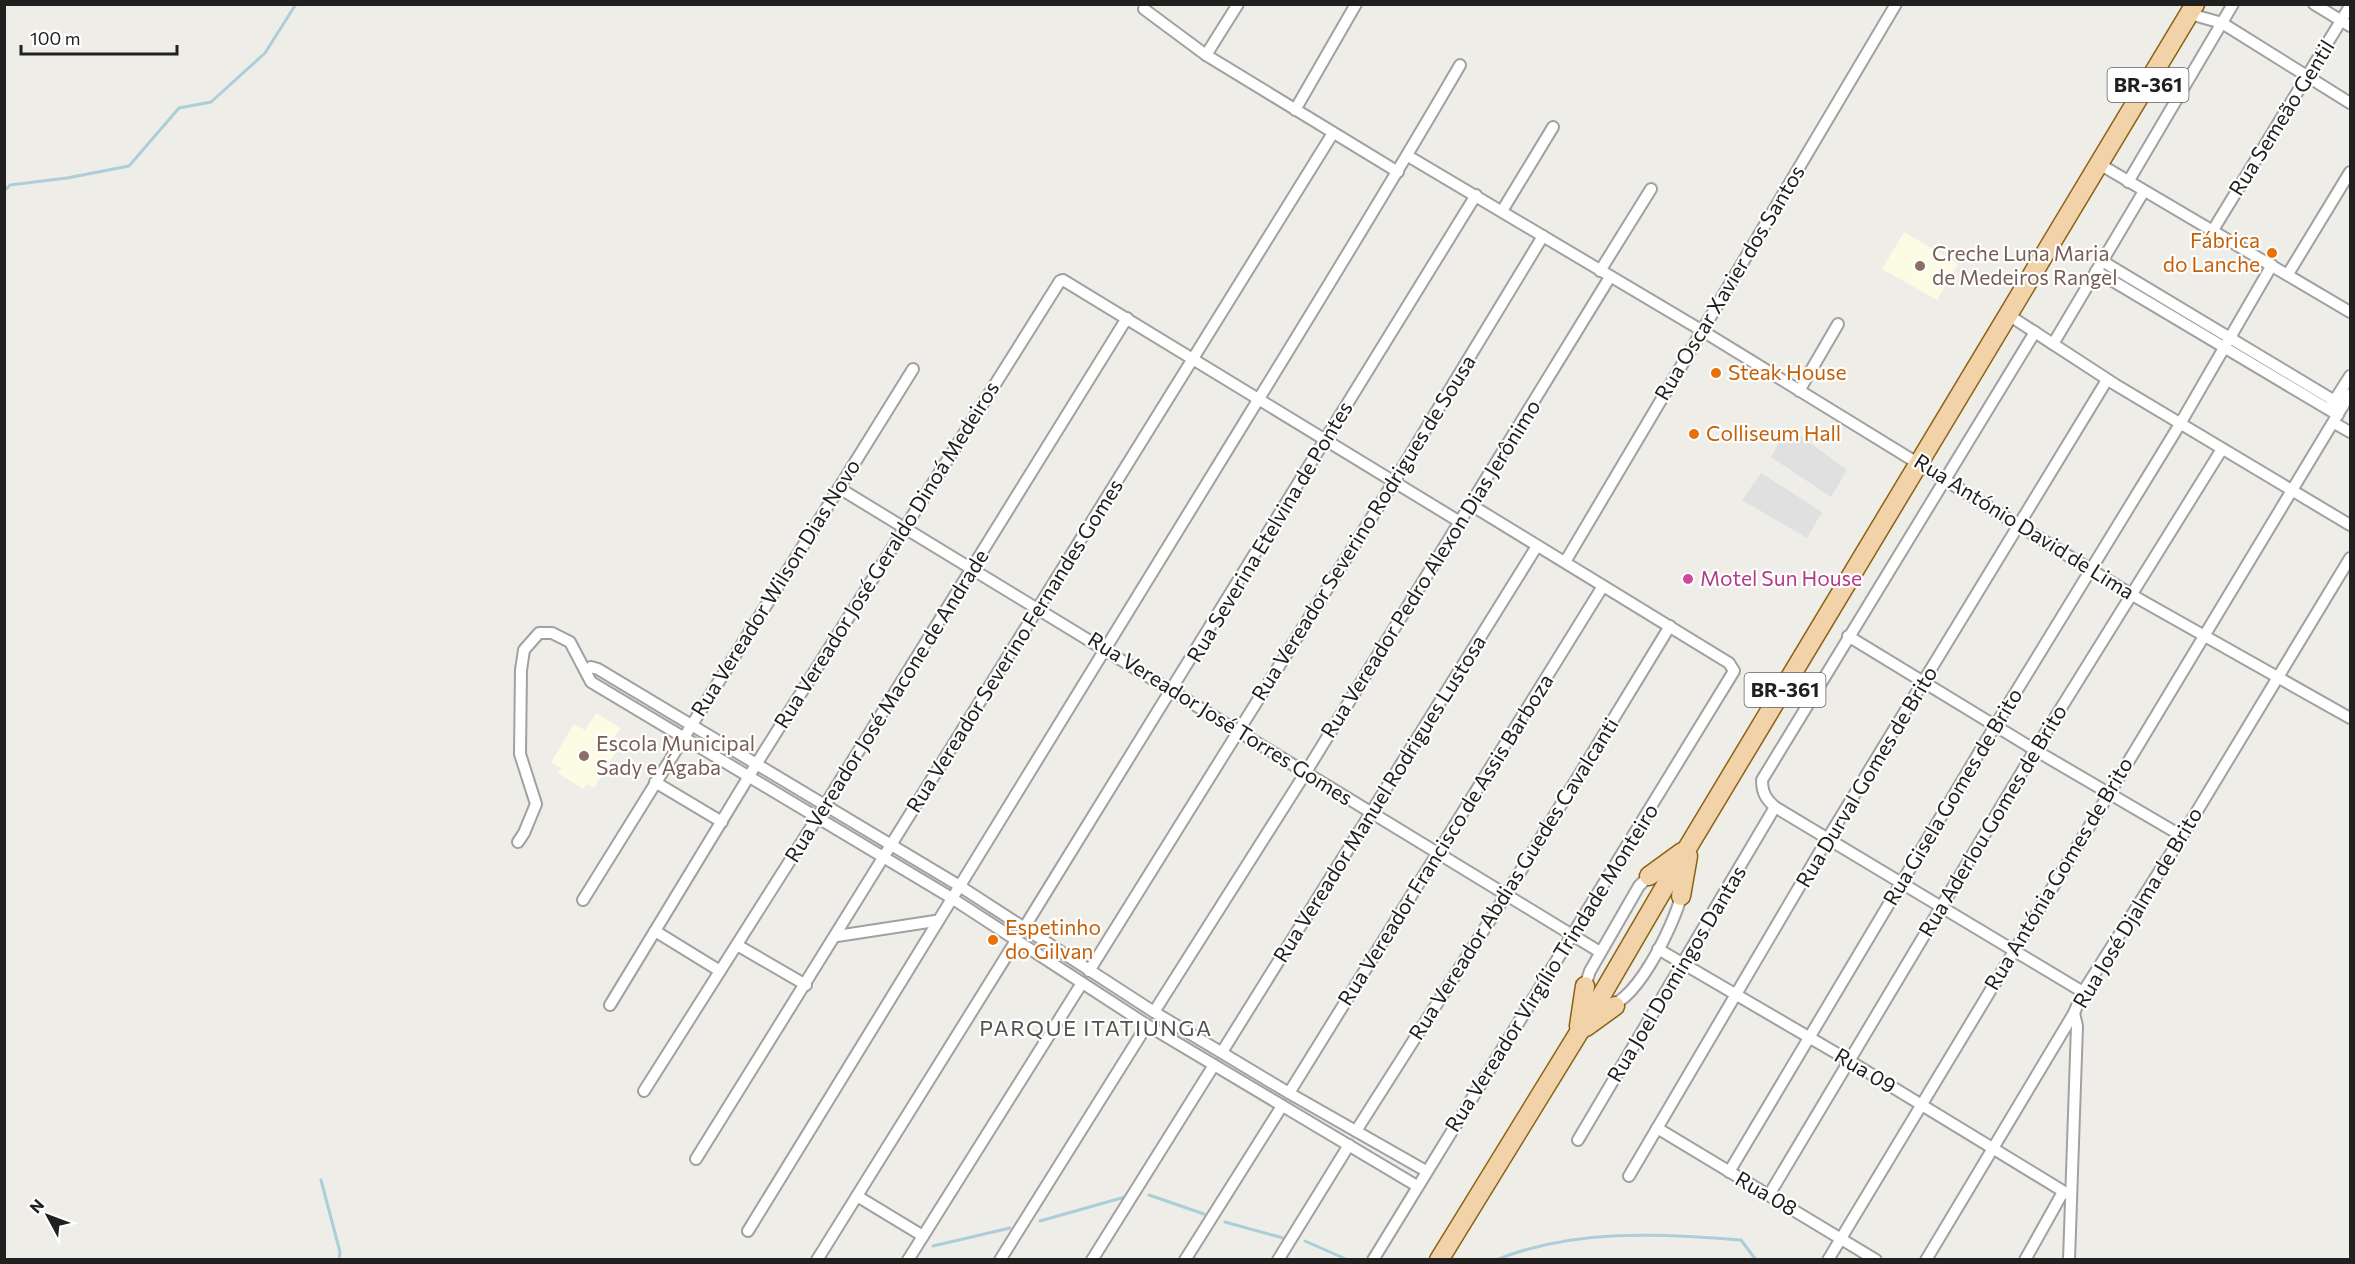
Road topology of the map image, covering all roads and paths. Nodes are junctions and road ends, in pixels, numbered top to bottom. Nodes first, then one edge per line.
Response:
1 (1238, 4) edge
2 (1356, 4) edge
3 (1896, 4) edge
4 (2233, 4) edge
5 (2314, 4) edge
6 (2350, 6) edge
7 (1144, 9) dead end
8 (2193, 9) edge
9 (2222, 23) junction
10 (2346, 23) edge
11 (1206, 55) junction
12 (1460, 65) dead end
13 (2308, 77) junction
14 (2350, 103) edge
15 (1295, 110) junction
16 (1553, 127) dead end
17 (1333, 133) junction
18 (1408, 156) junction
19 (2101, 165) junction
20 (1398, 172) junction
21 (2350, 172) edge
22 (2128, 182) junction
23 (1651, 189) dead end
24 (2144, 191) junction
25 (1476, 195) junction
26 (1502, 211) junction
27 (2213, 230) junction
28 (1543, 236) junction
29 (2102, 261) junction
30 (2272, 265) junction
31 (2096, 271) junction
32 (1605, 274) junction
33 (2288, 274) junction
34 (2349, 311) edge
35 (2010, 316) junction
36 (1127, 318) junction
37 (1838, 324) dead end
38 (1701, 330) junction
39 (2035, 332) junction
40 (2231, 337) junction
41 (2053, 344) junction
42 (2224, 348) junction
43 (1194, 358) junction
44 (913, 369) dead end
45 (2350, 376) edge
46 (2107, 380) junction
47 (1799, 391) junction
48 (2350, 394) edge
49 (1259, 399) junction
50 (2336, 411) junction
51 (2180, 424) junction
52 (2350, 432) edge
53 (1327, 440) junction
54 (2222, 449) junction
55 (1921, 464) junction
56 (1946, 478) junction
57 (1395, 480) junction
58 (839, 488) junction
59 (2293, 491) junction
60 (1470, 505) junction
61 (1460, 522) junction
62 (2019, 525) junction
63 (2350, 525) edge
64 (907, 527) junction
65 (1537, 546) junction
66 (2350, 558) edge
67 (1564, 562) junction
68 (2091, 568) junction
69 (973, 569) junction
70 (1603, 586) junction
71 (2132, 595) junction
72 (1040, 608) junction
73 (1670, 626) junction
74 (1848, 636) junction
75 (2204, 636) junction
76 (1106, 649) junction
77 (587, 671) junction
78 (2280, 677) junction
79 (1923, 682) junction
80 (1173, 691) junction
81 (2350, 718) edge
82 (691, 724) junction
83 (1995, 726) junction
84 (1239, 731) junction
85 (684, 737) junction
86 (2035, 750) junction
87 (757, 763) junction
88 (1306, 772) junction
89 (749, 778) junction
90 (655, 782) junction
91 (2107, 793) junction
92 (824, 805) junction
93 (1776, 807) junction
94 (1371, 812) junction
95 (817, 818) junction
96 (722, 822) junction
97 (2182, 836) junction
98 (1828, 838) junction
99 (518, 842) dead end
100 (892, 845) junction
101 (1689, 846) junction
102 (1439, 853) junction
103 (884, 858) junction
104 (1649, 876) junction
105 (1670, 878) junction
106 (1902, 883) junction
107 (958, 885) junction
108 (1506, 895) junction
109 (1681, 896) junction
110 (950, 897) junction
111 (583, 900) dead end
112 (1941, 906) junction
113 (935, 921) junction
114 (1024, 928) junction
115 (656, 931) junction
116 (1572, 935) junction
117 (837, 936) junction
118 (1017, 939) junction
119 (737, 945) junction
120 (2014, 949) junction
121 (1658, 950) junction
122 (1600, 952) junction
123 (1683, 964) junction
124 (720, 971) junction
125 (1089, 971) junction
126 (1082, 983) junction
127 (806, 985) junction
128 (1585, 986) junction
129 (2083, 992) junction
130 (1737, 996) junction
131 (1606, 1004) junction
132 (610, 1005) dead end
133 (1154, 1012) junction
134 (2074, 1013) junction
135 (1147, 1025) junction
136 (1579, 1033) junction
137 (1808, 1038) junction
138 (1222, 1052) junction
139 (1848, 1060) junction
140 (1214, 1065) junction
141 (644, 1091) dead end
142 (1288, 1093) junction
143 (1921, 1105) junction
144 (1281, 1106) junction
145 (1657, 1128) junction
146 (1356, 1131) junction
147 (1578, 1140) dead end
148 (1348, 1145) junction
149 (1993, 1148) junction
150 (696, 1159) dead end
151 (1426, 1171) junction
152 (1729, 1172) junction
153 (1629, 1176) dead end
154 (1418, 1186) junction
155 (2067, 1194) junction
156 (1769, 1195) junction
157 (856, 1196) junction
158 (748, 1231) dead end
159 (923, 1236) junction
160 (1841, 1237) junction
161 (817, 1260) edge
162 (908, 1260) edge
163 (1000, 1260) edge
164 (1092, 1260) edge
165 (1185, 1260) edge
166 (1278, 1260) edge
167 (1373, 1260) edge
168 (1438, 1260) edge
169 (1828, 1260) edge
170 (1876, 1260) edge
171 (1926, 1260) edge
172 (2025, 1260) edge
173 (2069, 1260) edge

1 - 11 street
2 - 15 street
3 - 38 street, Rua Oscar Xavier dos Santos
4 - 9 street
5 - 10 street
6 - 10 street, Rua Semeão Gentil
7 - 11 street
8 - 9 street
8 - 19 main road, BR-361
9 - 13 street
9 - 22 street
10 - 13 street, Rua Semeão Gentil
11 - 15 street
12 - 18 street
13 - 14 street
13 - 27 street, Rua Semeão Gentil
15 - 17 street
16 - 26 street
17 - 20 street
17 - 43 street, Rua Vereador Severino Fernandes Gomes
18 - 20 street
18 - 25 street, Rua António David de Lima
19 - 22 street
19 - 35 main road, BR-361
20 - 49 street
21 - 33 street
22 - 24 street
23 - 32 street, Rua Vereador Pedro Alexon Dias Jerônimo
24 - 27 street
24 - 29 street
25 - 26 street, Rua António David de Lima
25 - 53 street, Rua Severina Etelvina de Pontes
26 - 28 street, Rua António David de Lima
27 - 30 street
28 - 32 street, Rua António David de Lima
28 - 57 street, Rua Vereador Severino Rodrigues de Sousa
29 - 31 street
29 - 40 street
30 - 33 street
30 - 40 street, Rua Gisela Gomes de Brito
31 - 41 street
31 - 42 street
32 - 38 street, Rua António David de Lima
32 - 60 street, Rua Vereador Pedro Alexon Dias Jerônimo
33 - 34 street
35 - 39 street
35 - 55 main road, BR-361
36 - 43 street
36 - 64 street, Rua Vereador José Geraldo Dinoá Medeiros
36 - 69 street, Rua Vereador José Macone de Andrade
37 - 47 street
38 - 47 street, Rua António David de Lima
38 - 67 street, Rua Oscar Xavier dos Santos
39 - 41 street
39 - 56 street
40 - 42 street, Rua Gisela Gomes de Brito
40 - 50 street
41 - 46 street
42 - 50 street
42 - 51 street, Rua Gisela Gomes de Brito
43 - 49 street
43 - 72 street, Rua Vereador Severino Fernandes Gomes
44 - 58 street, Rua Vereador Wilson Dias Novo
45 - 50 street
46 - 51 street
46 - 62 street, Rua Durval Gomes de Brito
47 - 55 street, Rua António David de Lima
48 - 50 street
49 - 53 street
49 - 76 street
50 - 52 street
50 - 59 street, Rua Antónia Gomes de Brito
51 - 54 street
51 - 68 street, Rua Gisela Gomes de Brito
53 - 57 street
53 - 80 street, Rua Severina Etelvina de Pontes
54 - 59 street
54 - 71 street, Rua Aderlou Gomes de Brito
55 - 56 street, Rua António David de Lima
55 - 101 main road, BR-361
56 - 62 street, Rua António David de Lima
56 - 74 street
57 - 61 street
57 - 84 street, Rua Vereador Severino Rodrigues de Sousa
58 - 64 street, Rua Vereador José Torres Gomes
58 - 82 street, Rua Vereador Wilson Dias Novo
59 - 63 street
59 - 75 street, Rua Antónia Gomes de Brito
60 - 61 street, Rua Vereador Pedro Alexon Dias Jerônimo
60 - 65 street
61 - 88 street, Rua Vereador Pedro Alexon Dias Jerônimo
62 - 68 street, Rua António David de Lima
62 - 79 street, Rua Durval Gomes de Brito
64 - 69 street, Rua Vereador José Torres Gomes
64 - 87 street, Rua Vereador José Geraldo Dinoá Medeiros
65 - 67 street
65 - 94 street, Rua Vereador Manuel Rodrigues Lustosa
66 - 78 street, Rua José Djalma de Brito
67 - 70 street
68 - 71 street, Rua António David de Lima
68 - 83 street, Rua Gisela Gomes de Brito
69 - 72 street, Rua Vereador José Torres Gomes
69 - 92 street, Rua Vereador José Macone de Andrade
70 - 73 street
70 - 102 street, Rua Vereador Francisco de Assis Barboza
71 - 75 street, Rua António David de Lima
71 - 86 street, Rua Aderlou Gomes de Brito
72 - 76 street, Rua Vereador José Torres Gomes
72 - 100 street, Rua Vereador Severino Fernandes Gomes
73 - 108 street, Rua Vereador Abdias Guedes Cavalcanti
73 - 116 street, Rua Vereador Virgílio Trindade Monteiro
74 - 79 street
74 - 93 street
75 - 78 street, Rua António David de Lima
75 - 91 street, Rua Antónia Gomes de Brito
76 - 80 street, Rua Vereador José Torres Gomes
76 - 107 street
77 - 82 street
77 - 85 street
77 - 99 street
78 - 81 street, Rua António David de Lima
78 - 97 street, Rua José Djalma de Brito
79 - 83 street
79 - 98 street, Rua Durval Gomes de Brito
80 - 84 street, Rua Vereador José Torres Gomes
80 - 114 street, Rua Severina Etelvina de Pontes
82 - 85 street, Rua Vereador Wilson Dias Novo
82 - 87 street
83 - 86 street
83 - 106 street, Rua Gisela Gomes de Brito
84 - 88 street, Rua Vereador José Torres Gomes
84 - 125 street, Rua Vereador Severino Rodrigues de Sousa
85 - 89 street
85 - 90 street, Rua Vereador Wilson Dias Novo
86 - 91 street
86 - 112 street, Rua Aderlou Gomes de Brito
87 - 89 street, Rua Vereador José Geraldo Dinoá Medeiros
87 - 92 street
88 - 94 street, Rua Vereador José Torres Gomes
88 - 133 street, Rua Vereador Pedro Alexon Dias Jerônimo
89 - 95 street
89 - 96 street, Rua Vereador José Geraldo Dinoá Medeiros
90 - 96 street
90 - 111 street, Rua Vereador Wilson Dias Novo
91 - 97 street
91 - 120 street, Rua Antónia Gomes de Brito
92 - 95 street, Rua Vereador José Macone de Andrade
92 - 100 street
93 - 98 street
93 - 123 street, Rua Joel Domingos Dantas
94 - 102 street, Rua Vereador José Torres Gomes
94 - 138 street, Rua Vereador Manuel Rodrigues Lustosa
95 - 103 street
95 - 119 street, Rua Vereador José Macone de Andrade
96 - 115 street, Rua Vereador José Geraldo Dinoá Medeiros
97 - 129 street, Rua José Djalma de Brito
98 - 106 street
98 - 130 street, Rua Durval Gomes de Brito
100 - 103 street, Rua Vereador Severino Fernandes Gomes
100 - 107 street
101 - 104 main road
101 - 105 main road, BR-361
101 - 109 main road
102 - 108 street, Rua Vereador José Torres Gomes
102 - 142 street, Rua Vereador Francisco de Assis Barboza
103 - 110 street
103 - 117 street, Rua Vereador Severino Fernandes Gomes
104 - 105 street
104 - 122 street
105 - 109 street
105 - 131 main road, BR-361
106 - 112 street
106 - 137 street, Rua Gisela Gomes de Brito
107 - 110 street
107 - 114 street
108 - 116 street, Rua Vereador José Torres Gomes
108 - 146 street, Rua Vereador Abdias Guedes Cavalcanti
109 - 121 street
110 - 113 street
110 - 118 street
112 - 120 street
112 - 139 street, Rua Aderlou Gomes de Brito
113 - 117 street
113 - 158 street
114 - 125 street
115 - 124 street
115 - 132 street, Rua Vereador José Geraldo Dinoá Medeiros
116 - 122 street, Rua Vereador José Torres Gomes
116 - 151 street, Rua Vereador Virgílio Trindade Monteiro
117 - 127 street, Rua Vereador Severino Fernandes Gomes
118 - 126 street
118 - 157 street
119 - 124 street, Rua Vereador José Macone de Andrade
119 - 127 street
120 - 129 street
120 - 143 street, Rua Antónia Gomes de Brito
121 - 123 street, Rua 09
121 - 131 street
122 - 128 street
123 - 130 street, Rua 09
123 - 147 street, Rua Joel Domingos Dantas
124 - 141 street, Rua Vereador José Macone de Andrade
125 - 133 street
126 - 135 street
126 - 159 street
127 - 150 street, Rua Vereador Severino Fernandes Gomes
128 - 131 street
128 - 136 main road
129 - 134 street, Rua José Djalma de Brito
130 - 137 street, Rua 09
130 - 145 street, Rua Durval Gomes de Brito
131 - 136 main road, BR-361
133 - 138 street
134 - 149 street, Rua José Djalma de Brito
134 - 155 street
135 - 140 street
135 - 163 street
136 - 168 main road, BR-361
137 - 139 street, Rua 09
137 - 152 street, Rua Gisela Gomes de Brito
138 - 142 street
139 - 143 street, Rua 09
139 - 156 street, Rua Aderlou Gomes de Brito
140 - 144 street
140 - 164 street
142 - 146 street
143 - 149 street, Rua 09
143 - 160 street, Rua Antónia Gomes de Brito
144 - 148 street
144 - 165 street
145 - 152 street, Rua 08
145 - 153 street, Rua Durval Gomes de Brito
146 - 151 street
148 - 154 street
148 - 166 street
149 - 155 street, Rua 09
149 - 171 street, Rua José Djalma de Brito
151 - 154 street, Rua Vereador Virgílio Trindade Monteiro
152 - 156 street, Rua 08
154 - 167 street, Rua Vereador Virgílio Trindade Monteiro
155 - 172 street
155 - 173 street
156 - 160 street, Rua 08
157 - 159 street
157 - 161 street
159 - 162 street
160 - 169 street, Rua Antónia Gomes de Brito
160 - 170 street, Rua 08

